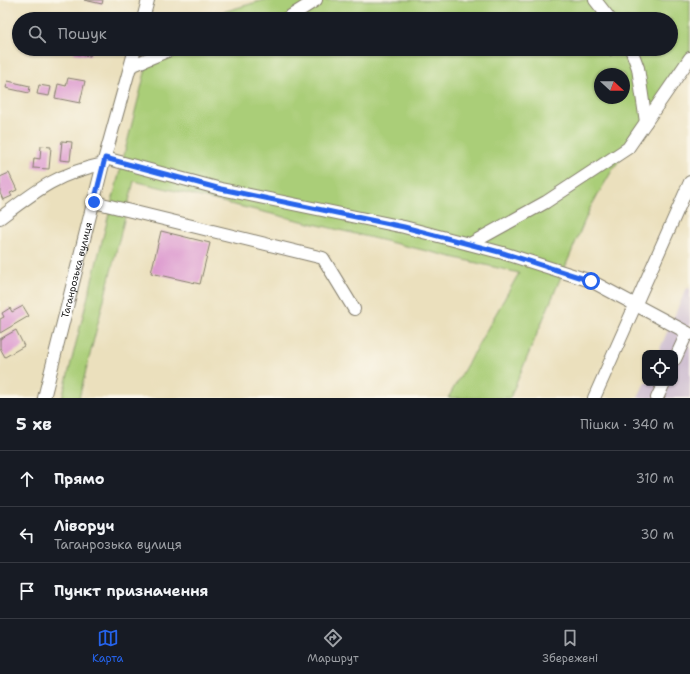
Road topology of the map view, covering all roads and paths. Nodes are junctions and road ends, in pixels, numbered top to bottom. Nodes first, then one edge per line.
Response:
1 (148, 0) edge
2 (316, 0) edge
3 (595, 0) edge
4 (145, 12) edge
5 (297, 12) edge
6 (604, 12) edge
7 (133, 56) edge
8 (155, 56) edge
9 (634, 56) edge
10 (690, 58) edge
11 (131, 66) junction
12 (646, 122) junction
13 (104, 161) junction
14 (690, 182) edge
15 (94, 202) junction
16 (0, 218) edge
17 (470, 244) junction
18 (636, 305) junction
19 (354, 308) dead end
20 (689, 334) edge
21 (678, 354) edge
22 (663, 386) edge
23 (44, 398) edge
24 (594, 398) edge
25 (657, 398) edge

1 - 4 street
2 - 5 street
3 - 6 street
7 - 11 street, Таганрозька вулиця
8 - 11 street
9 - 12 street
10 - 12 street
11 - 13 street, Таганрозька вулиця
12 - 17 street
13 - 15 street, Таганрозька вулиця
13 - 16 street
13 - 17 street
14 - 18 street
15 - 19 street
15 - 23 street, Таганрозька вулиця
17 - 18 street
18 - 20 street
18 - 24 street
20 - 21 street
22 - 25 street

